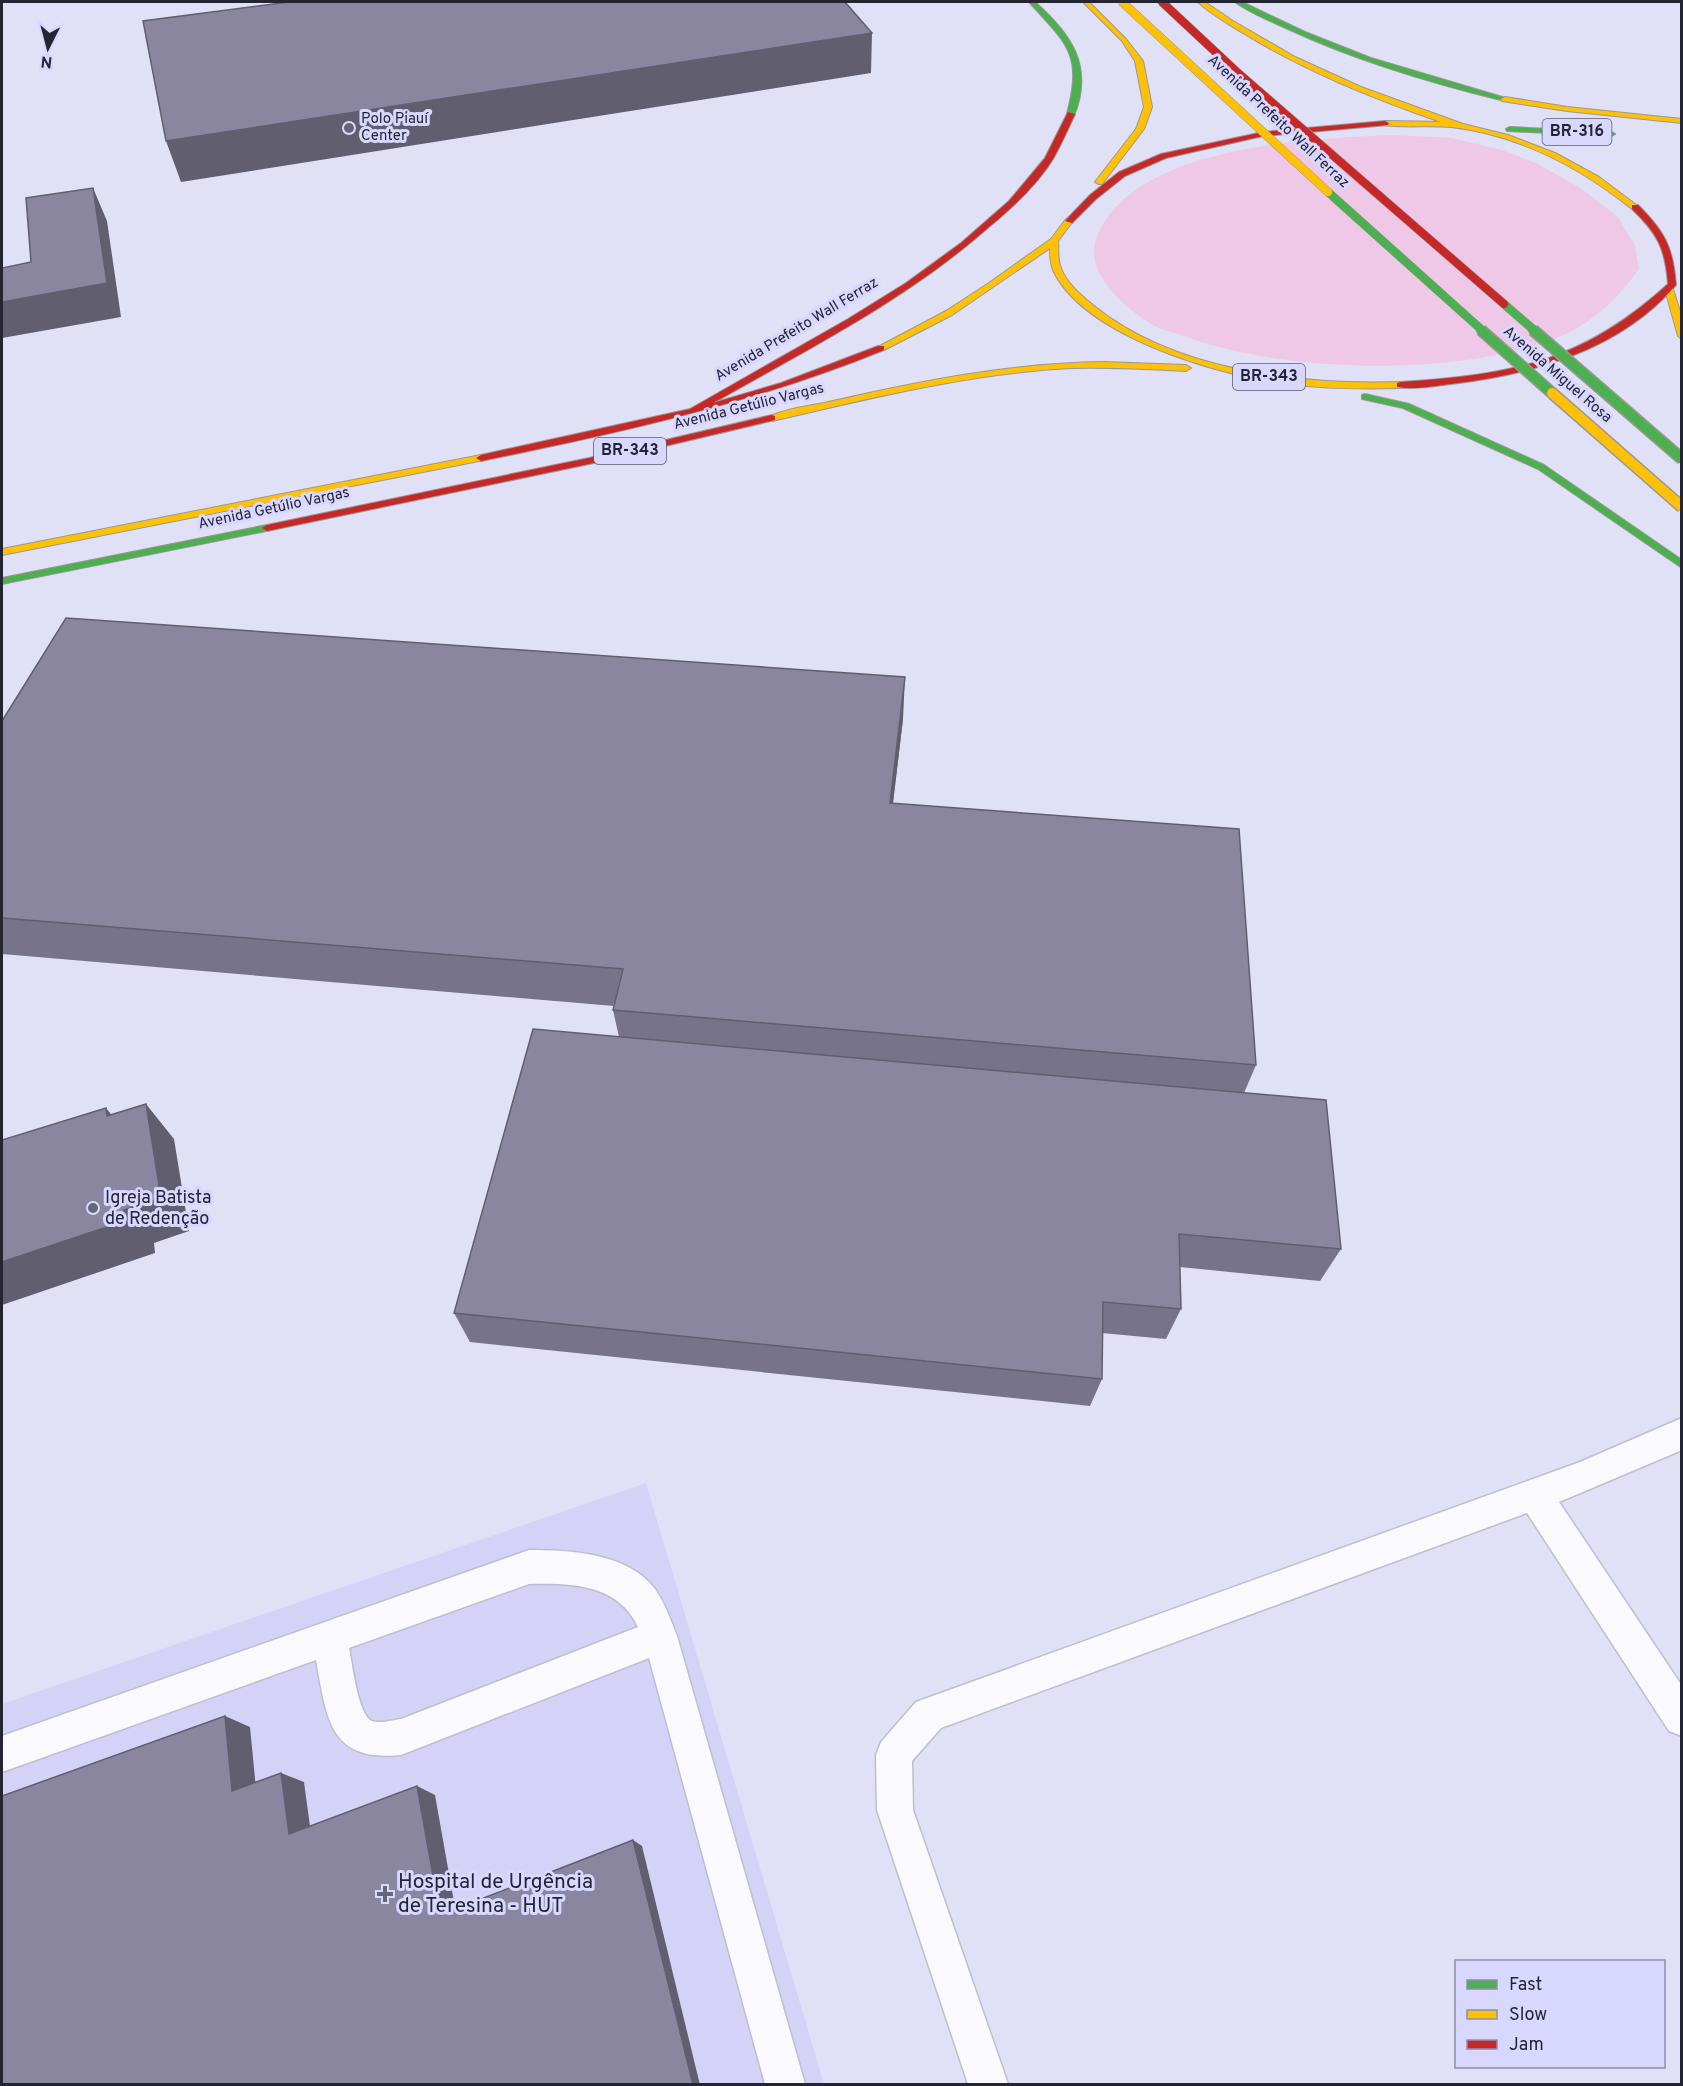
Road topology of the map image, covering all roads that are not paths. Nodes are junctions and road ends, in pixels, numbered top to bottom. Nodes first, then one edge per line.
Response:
1 (1032, 2) edge
2 (1086, 2) edge
3 (1122, 2) edge
4 (1162, 2) edge
5 (1201, 2) edge
6 (1238, 2) edge
7 (1682, 121) edge
8 (1466, 127) junction
9 (1624, 135) dead end
10 (1077, 210) junction
11 (1054, 241) junction
12 (1454, 261) joint
13 (1411, 268) joint
14 (1674, 284) edge
15 (1682, 336) edge
16 (1262, 376) junction
17 (1307, 384) junction
18 (695, 409) junction
19 (1682, 459) edge
20 (1682, 507) edge
21 (2, 552) edge
22 (1682, 565) edge
23 (2, 581) edge
24 (1682, 1434) edge
25 (1534, 1494) junction
26 (660, 1636) junction
27 (330, 1639) junction
28 (1682, 1718) edge
29 (2, 1754) edge
30 (785, 2085) edge
31 (988, 2085) edge

1 - 18 main road, Avenida Prefeito Wall Ferraz
2 - 10 main road, BR-343
3 - 13 main road, Avenida Prefeito Wall Ferraz, bridge
4 - 12 main road, Avenida Prefeito Wall Ferraz, bridge
5 - 8 main road, BR-343
6 - 7 main road
8 - 9 main road, BR-316
8 - 10 main road, BR-343
8 - 14 main road, BR-343
10 - 11 main road, BR-343
11 - 16 main road, BR-343
11 - 18 main road, Avenida Getúlio Vargas / BR-343
12 - 19 main road, Avenida Miguel Rosa, bridge
13 - 20 main road, Avenida Miguel Rosa, bridge
14 - 15 main road
14 - 17 main road, BR-343
16 - 17 main road, BR-343
16 - 23 main road, Avenida Getúlio Vargas / BR-343
17 - 22 main road
18 - 21 main road, Avenida Getúlio Vargas / BR-343
24 - 25 lane
25 - 28 lane
25 - 31 lane
26 - 27 lane
26 - 27 lane
26 - 30 lane
27 - 29 lane

